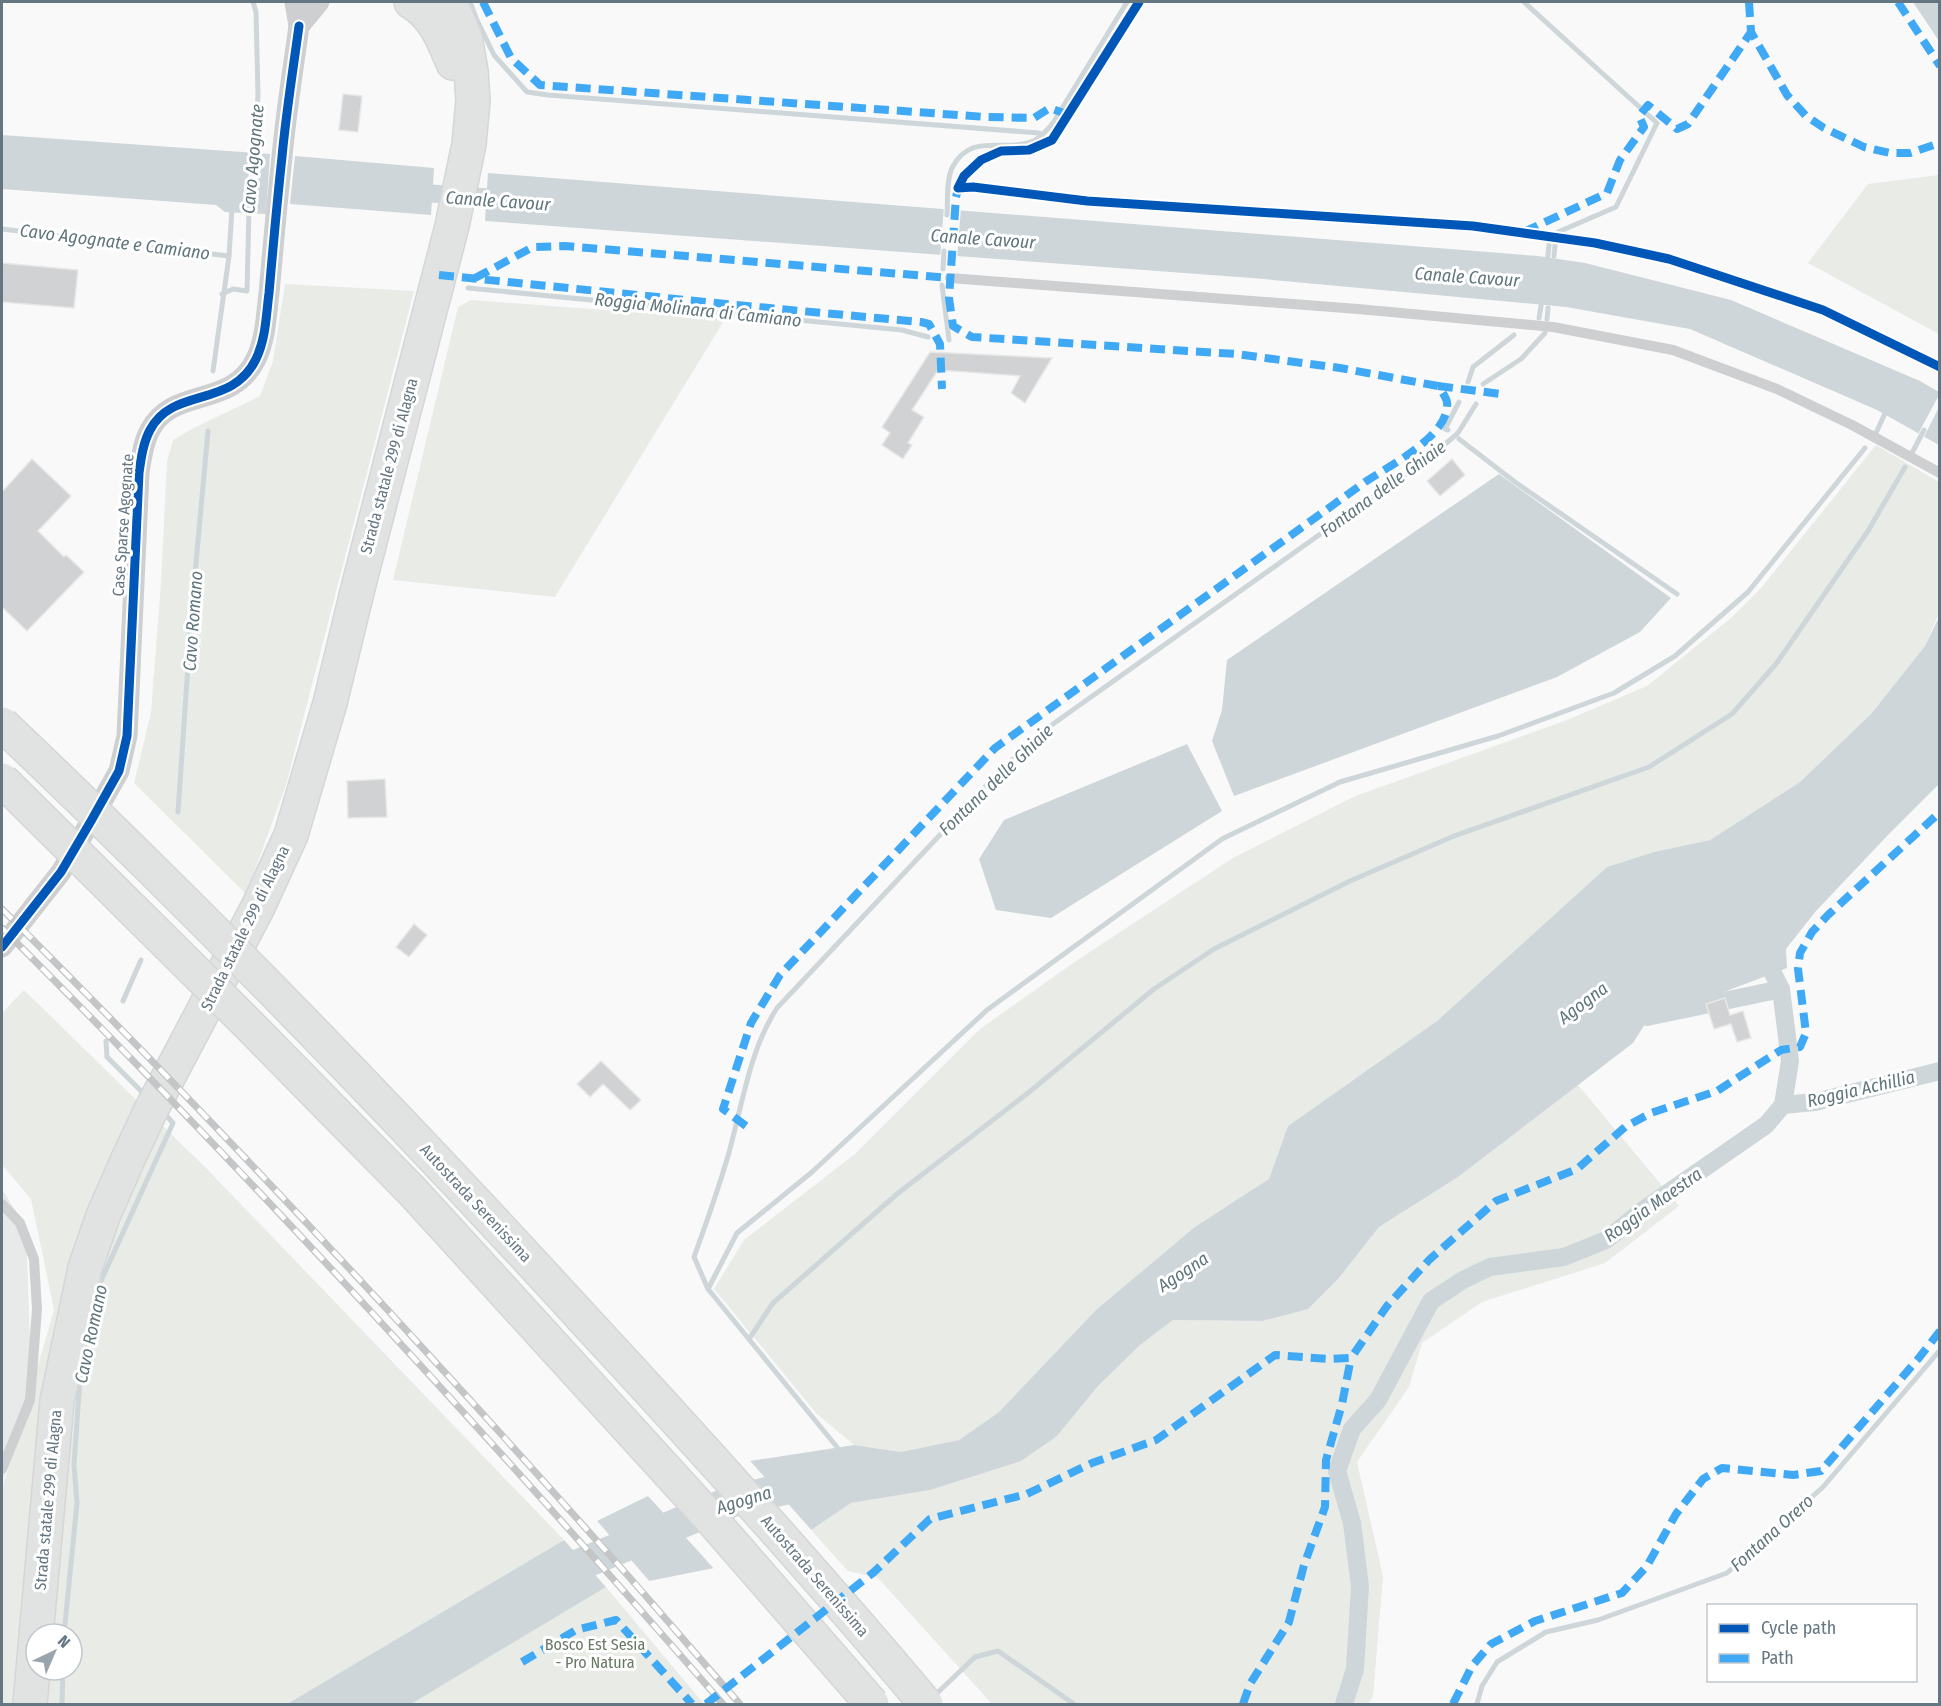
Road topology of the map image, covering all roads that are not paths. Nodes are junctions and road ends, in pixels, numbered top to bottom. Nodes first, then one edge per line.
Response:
1 (295, 2) edge
2 (319, 2) edge
3 (411, 2) edge
4 (450, 2) edge
5 (299, 26) junction
6 (466, 158) junction
7 (958, 188) dead end
8 (950, 278) dead end
9 (1940, 367) edge
10 (1940, 473) edge
11 (2, 724) edge
12 (2, 780) edge
13 (2, 947) edge
14 (2, 1204) edge
15 (2, 1469) edge
16 (30, 1704) edge
17 (872, 1704) edge
18 (926, 1704) edge

1 - 5 street, Case Sparse Agognate
2 - 5 street
3 - 6 main road, Strada statale 299 di Alagna
4 - 6 main road, Strada statale 299 di Alagna
5 - 13 street, Case Sparse Agognate
6 - 16 main road, Strada statale 299 di Alagna
7 - 9 lane
8 - 10 lane
11 - 18 main road, Autostrada Serenissima, bridge
12 - 17 main road, bridge
14 - 15 lane

